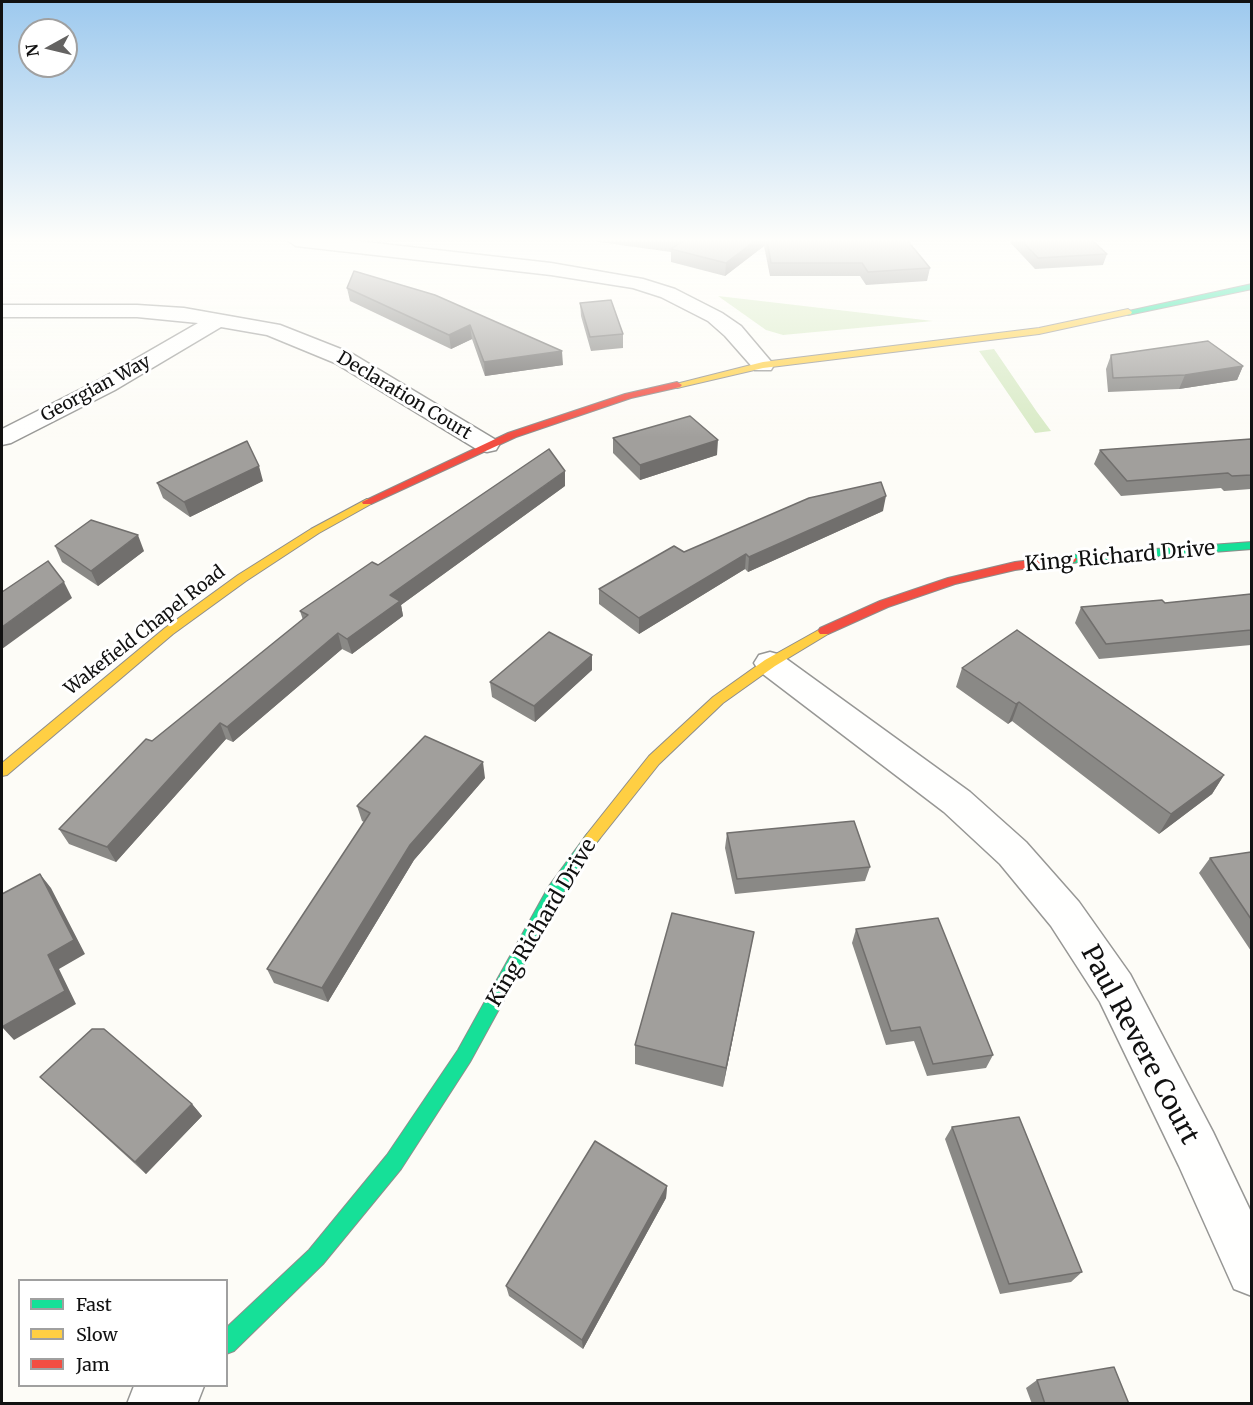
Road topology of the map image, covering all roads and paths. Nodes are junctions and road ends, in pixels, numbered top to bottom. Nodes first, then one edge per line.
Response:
1 (693, 306) edge
2 (1159, 306) edge
3 (2, 311) edge
4 (219, 319) junction
5 (763, 365) junction
6 (2, 438) edge
7 (487, 445) junction
8 (1251, 545) edge
9 (770, 663) junction
10 (2, 771) edge
11 (1251, 1271) edge
12 (228, 1341) edge
13 (176, 1387) edge
14 (154, 1404) edge

1 - 5 street
2 - 5 main road, Wakefield Chapel Road
3 - 4 street, Declaration Court
4 - 6 street, Georgian Way
4 - 7 street, Declaration Court
5 - 7 main road, Wakefield Chapel Road
7 - 10 main road, Wakefield Chapel Road
8 - 9 main road, King Richard Drive
9 - 11 street, Paul Revere Court
9 - 12 main road, King Richard Drive
13 - 14 street

